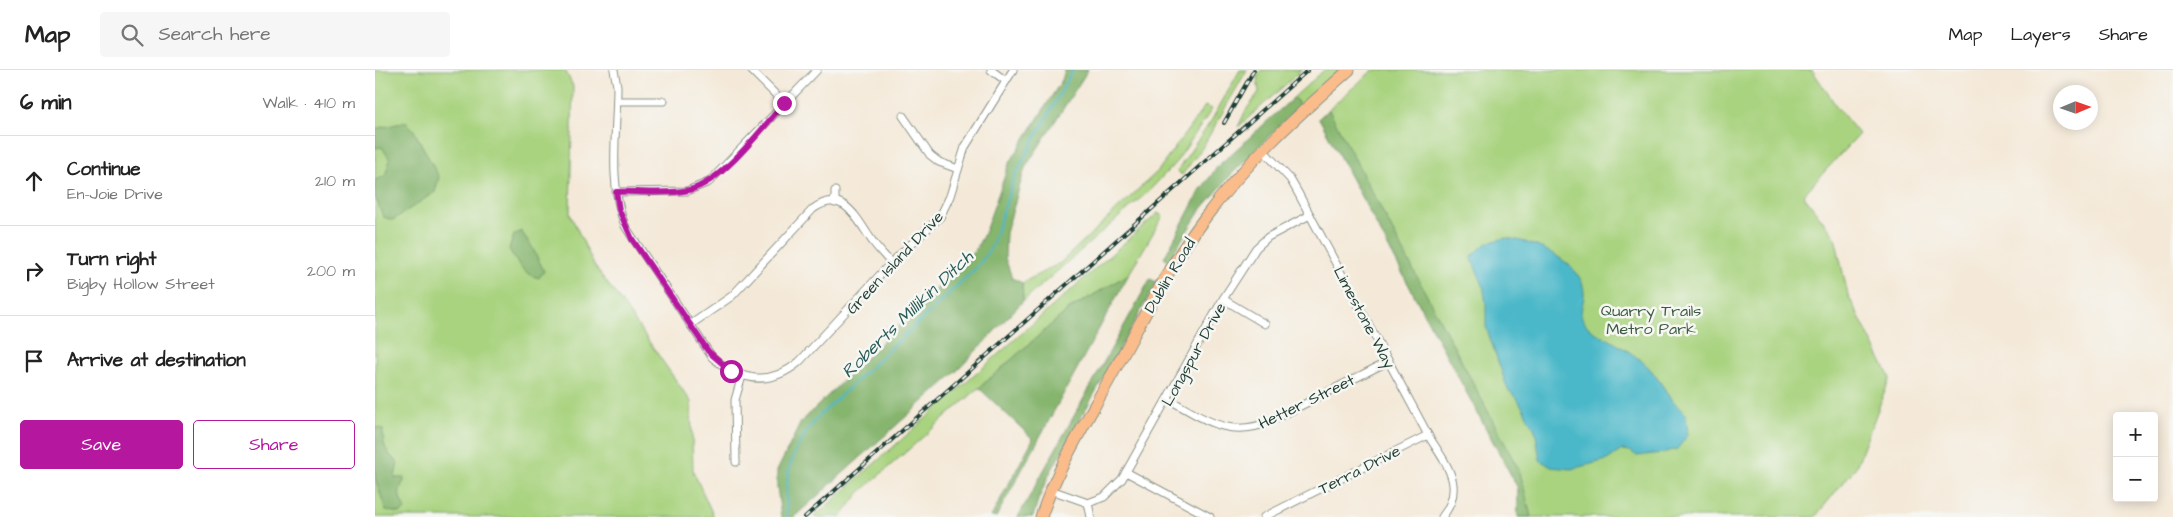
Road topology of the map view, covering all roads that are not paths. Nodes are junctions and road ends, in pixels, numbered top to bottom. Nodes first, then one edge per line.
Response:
1 (614, 70) edge
2 (751, 70) edge
3 (817, 70) edge
4 (991, 70) edge
5 (1013, 70) edge
6 (1349, 70) edge
7 (1007, 80) junction
8 (617, 101) junction
9 (664, 101) dead end
10 (784, 103) junction
11 (903, 116) dead end
12 (1263, 150) junction
13 (958, 169) junction
14 (616, 192) junction
15 (835, 192) dead end
16 (835, 203) junction
17 (1309, 215) junction
18 (891, 263) junction
19 (1223, 299) junction
20 (1265, 324) dead end
21 (690, 325) junction
22 (1389, 361) junction
23 (742, 376) junction
24 (1168, 399) junction
25 (1428, 435) junction
26 (736, 462) dead end
27 (1126, 472) junction
28 (1051, 490) junction
29 (1088, 503) junction
30 (1041, 517) edge
31 (1091, 517) edge
32 (1210, 517) edge
33 (1264, 517) edge
34 (1443, 517) edge

1 - 8 street
2 - 10 street
3 - 10 street
4 - 7 street
5 - 7 street, Green Island Drive
6 - 12 main road, Dublin Road
7 - 13 street, Green Island Drive
8 - 9 street
8 - 14 street
10 - 14 street
11 - 13 street
12 - 17 street, Limestone Way
12 - 28 main road, Dublin Road
13 - 18 street, Green Island Drive
14 - 21 street
15 - 16 street
16 - 18 street
16 - 21 street
17 - 19 street, Longspur Drive
17 - 22 street, Limestone Way
18 - 23 street, Green Island Drive
19 - 20 street
19 - 24 street, Longspur Drive
21 - 23 street
22 - 24 street, Hetter Street
22 - 25 street, Limestone Way
23 - 26 street
24 - 27 street, Longspur Drive
25 - 33 street, Terra Drive
25 - 34 street, Limestone Way
27 - 29 street, Longspur Drive
27 - 32 street
28 - 29 street
28 - 30 main road, Dublin Road
29 - 31 street

